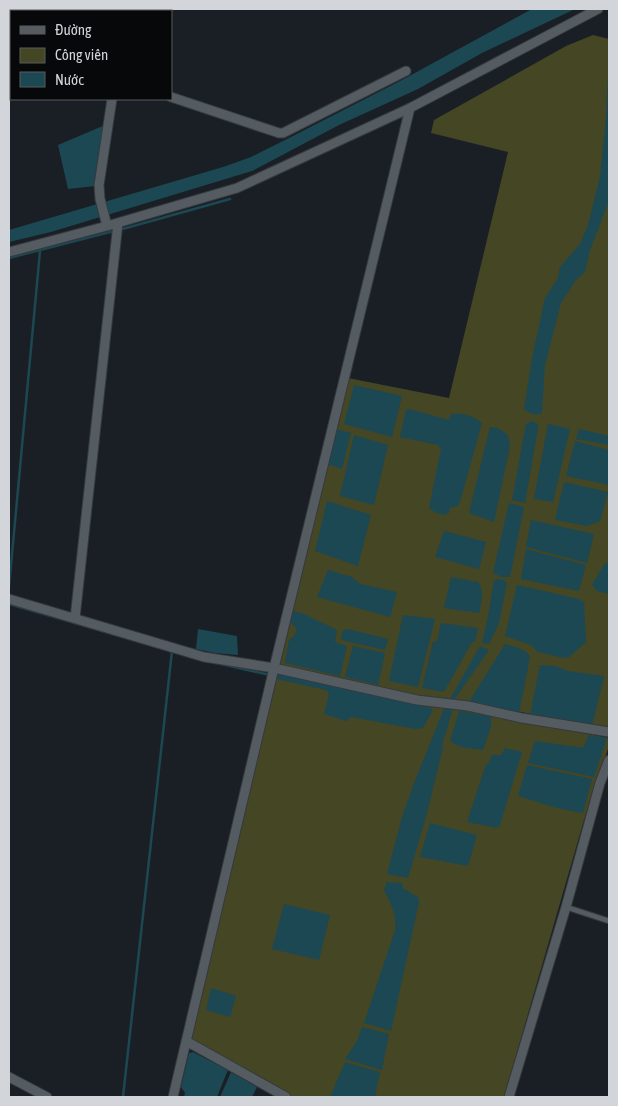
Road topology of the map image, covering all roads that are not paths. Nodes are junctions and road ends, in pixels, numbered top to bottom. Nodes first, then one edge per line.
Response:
1 (598, 9) edge
2 (406, 71) dead end
3 (172, 97) edge
4 (112, 100) edge
5 (410, 108) junction
6 (118, 223) junction
7 (107, 224) junction
8 (9, 252) edge
9 (9, 599) edge
10 (75, 618) junction
11 (274, 668) junction
12 (609, 732) edge
13 (609, 760) edge
14 (566, 907) junction
15 (609, 921) edge
16 (186, 1041) junction
17 (9, 1077) edge
18 (47, 1097) edge
19 (173, 1097) edge
20 (286, 1097) edge
21 (509, 1097) edge

1 - 5 street
2 - 3 street
4 - 7 street
5 - 6 street
5 - 11 street
6 - 7 street
6 - 10 street
7 - 8 street
9 - 10 street
10 - 11 street
11 - 12 street
11 - 16 street
13 - 14 street
14 - 15 lane
14 - 21 street
16 - 19 street
16 - 20 street
17 - 18 street

